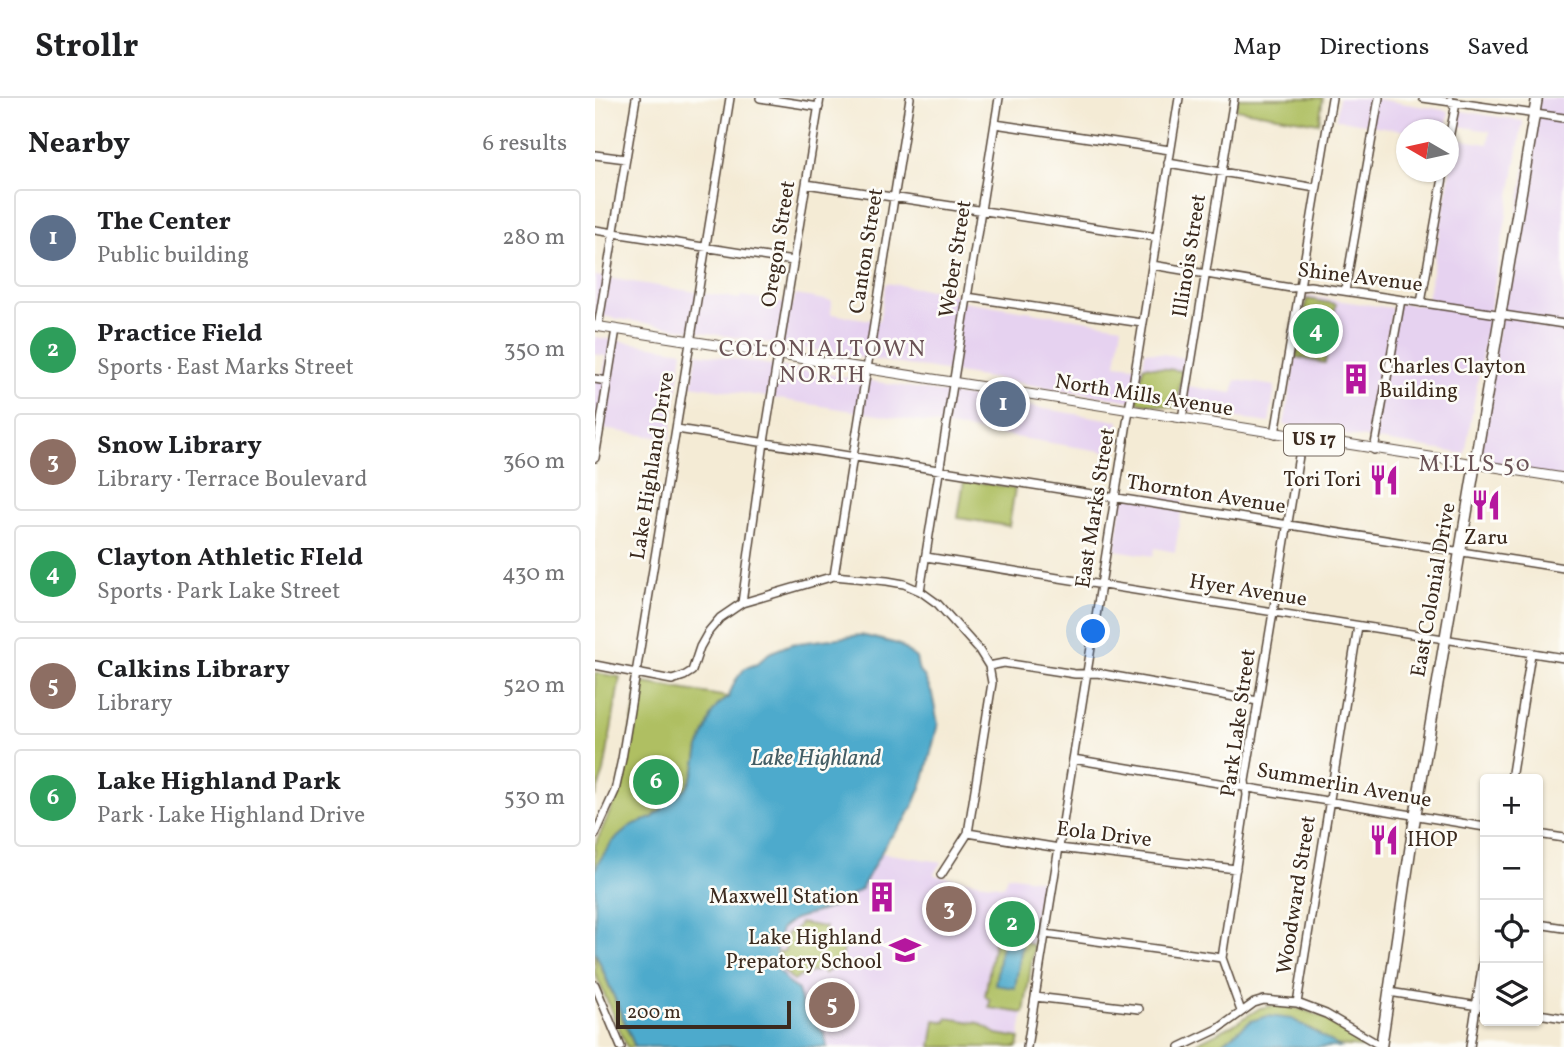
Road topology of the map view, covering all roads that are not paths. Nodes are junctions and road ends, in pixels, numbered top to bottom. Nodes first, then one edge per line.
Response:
1 (636, 98) edge
2 (730, 98) edge
3 (760, 98) edge
4 (909, 98) edge
5 (999, 98) edge
6 (1178, 98) edge
7 (1234, 98) edge
8 (1332, 98) edge
9 (1379, 98) edge
10 (1423, 98) edge
11 (1537, 98) edge
12 (1450, 100) edge
13 (819, 102) edge
14 (1535, 113) junction
15 (1564, 118) edge
16 (1452, 119) edge
17 (995, 124) junction
18 (1170, 150) junction
19 (595, 155) edge
20 (626, 159) junction
21 (1168, 163) junction
22 (1221, 172) junction
23 (1442, 182) edge
24 (806, 184) junction
25 (1316, 188) junction
26 (894, 197) junction
27 (981, 211) junction
28 (595, 230) edge
29 (614, 233) junction
30 (1156, 237) junction
31 (706, 247) junction
32 (793, 261) junction
33 (1152, 265) junction
34 (1206, 274) junction
35 (1301, 287) junction
36 (1345, 291) junction
37 (967, 297) junction
38 (1401, 300) junction
39 (1421, 303) junction
40 (1501, 314) junction
41 (1142, 323) junction
42 (1564, 324) edge
43 (597, 326) edge
44 (616, 329) junction
45 (691, 341) junction
46 (779, 355) junction
47 (866, 369) junction
48 (595, 379) edge
49 (607, 381) junction
50 (953, 383) junction
51 (1129, 411) junction
52 (1182, 419) junction
53 (677, 429) junction
54 (1275, 434) junction
55 (1302, 438) junction
56 (764, 442) junction
57 (1374, 450) junction
58 (852, 457) junction
59 (595, 458) edge
60 (1475, 465) junction
61 (940, 471) junction
62 (1563, 475) edge
63 (1115, 499) junction
64 (1287, 526) junction
65 (1460, 553) junction
66 (926, 557) junction
67 (1564, 568) edge
68 (834, 576) junction
69 (1101, 585) junction
70 (920, 591) junction
71 (742, 603) junction
72 (1273, 612) junction
73 (1358, 626) junction
74 (1445, 641) junction
75 (1531, 654) junction
76 (1564, 658) edge
77 (595, 665) edge
78 (989, 666) junction
79 (636, 672) junction
80 (1087, 673) junction
81 (1258, 701) junction
82 (1073, 759) junction
83 (1512, 774) edge
84 (1246, 787) junction
85 (1330, 802) junction
86 (1415, 817) junction
87 (1480, 826) edge
88 (968, 833) junction
89 (595, 835) edge
90 (1543, 835) edge
91 (1564, 838) edge
92 (1059, 848) junction
93 (1236, 869) junction
94 (941, 874) dead end
95 (1543, 925) edge
96 (1564, 928) edge
97 (1045, 934) junction
98 (1222, 958) junction
99 (595, 985) edge
100 (1389, 992) junction
101 (1035, 997) junction
102 (1297, 1003) junction
103 (1480, 1006) edge
104 (1139, 1009) dead end
105 (1480, 1010) edge
106 (1241, 1011) junction
107 (1543, 1015) edge
108 (1564, 1018) edge
109 (1381, 1046) edge
110 (621, 1047) edge
111 (1027, 1047) edge
112 (1180, 1047) edge
113 (1470, 1047) edge

1 - 20 street
2 - 31 street, Lake Highland Drive
3 - 13 street
4 - 26 street, Canton Street
5 - 17 street, Weber Street
6 - 18 street, East Marks Street
7 - 22 street, Illinois Street
8 - 25 street
9 - 36 street
10 - 12 street
11 - 14 highway, East Colonial Drive
12 - 14 street
12 - 16 street
13 - 24 street, Oregon Street
14 - 15 street
14 - 40 highway, East Colonial Drive
17 - 18 street
17 - 27 street, Weber Street
18 - 21 street, East Marks Street
19 - 20 street
20 - 29 street
21 - 22 street
21 - 30 street, East Marks Street
22 - 25 street
22 - 34 street, Illinois Street
23 - 39 street
24 - 26 street
24 - 32 street, Oregon Street
25 - 35 street
26 - 27 street
26 - 47 street, Canton Street
27 - 30 street
27 - 37 street, Weber Street
28 - 29 street
29 - 31 street
29 - 43 street
30 - 33 street, East Marks Street
31 - 32 street
31 - 45 street, Lake Highland Drive
32 - 46 street, Oregon Street
33 - 34 street, Shine Avenue
33 - 41 street, East Marks Street
34 - 35 street, Shine Avenue
34 - 52 street, Illinois Street
35 - 36 street, Shine Avenue
35 - 54 street
36 - 38 street, Shine Avenue
37 - 41 street
37 - 50 street, Weber Street
38 - 39 street, Shine Avenue
38 - 57 street
39 - 40 street, Shine Avenue
40 - 42 street, Shine Avenue
40 - 60 highway, East Colonial Drive
41 - 51 street, East Marks Street
43 - 44 main road, North Mills Avenue / US 17
44 - 45 main road, North Mills Avenue / US 17
44 - 49 street
45 - 46 main road, North Mills Avenue / US 17
45 - 53 street, Lake Highland Drive
46 - 47 main road, North Mills Avenue / US 17
46 - 56 street, Oregon Street
47 - 50 main road, North Mills Avenue / US 17
47 - 58 street, Canton Street
48 - 49 street
49 - 59 street
50 - 51 main road, North Mills Avenue / US 17
50 - 61 street, Weber Street
51 - 52 main road, North Mills Avenue / US 17
51 - 63 street, East Marks Street
52 - 54 main road, North Mills Avenue / US 17
53 - 56 street, Thornton Avenue
53 - 79 street, Lake Highland Drive
54 - 55 main road, North Mills Avenue / US 17
55 - 57 main road, North Mills Avenue / US 17
55 - 64 street, Park Lake Street
56 - 58 street, Thornton Avenue
56 - 71 street, Oregon Street
57 - 60 main road, North Mills Avenue / US 17
58 - 61 street, Thornton Avenue
58 - 68 street, Canton Street
60 - 62 main road, North Mills Avenue
60 - 65 highway, East Colonial Drive
61 - 63 street, Thornton Avenue
61 - 66 street, Weber Street
63 - 64 street, Thornton Avenue
63 - 69 street, East Marks Street
64 - 65 street, Thornton Avenue
64 - 72 street, Park Lake Street
65 - 67 street, Thornton Avenue
65 - 74 highway, East Colonial Drive
66 - 69 street, Hyer Avenue
66 - 70 street, Weber Street
68 - 70 street
68 - 71 street
69 - 72 street, Hyer Avenue
69 - 80 street, East Marks Street
70 - 78 street
71 - 79 street
72 - 73 street, Hyer Avenue
72 - 81 street, Park Lake Street
73 - 74 street, Hyer Avenue
73 - 85 street, Woodward Street
74 - 75 street, Hyer Avenue
74 - 86 highway, East Colonial Drive
75 - 76 street, Hyer Avenue
75 - 83 street
77 - 79 street
78 - 80 street
78 - 88 street
79 - 89 street, Lake Highland Drive
80 - 81 street
80 - 82 street, East Marks Street
81 - 84 street, Park Lake Street
82 - 84 street, Summerlin Avenue
82 - 92 street, East Marks Street
84 - 85 street, Summerlin Avenue
84 - 93 street, Park Lake Street
85 - 86 street, Summerlin Avenue
85 - 102 street, Woodward Street
86 - 87 street, Summerlin Avenue
86 - 100 highway, East Colonial Drive
88 - 92 street, Eola Drive
88 - 94 street
90 - 91 street
92 - 93 street, Eola Drive
92 - 97 street, East Marks Street
93 - 98 street, Park Lake Street
95 - 96 street
97 - 98 street
97 - 101 street, East Marks Street
98 - 106 street, Park Lake Street
99 - 110 street
100 - 103 street
100 - 109 highway, East Colonial Drive
101 - 104 street
101 - 111 street, East Marks Street
102 - 106 street
102 - 109 street
105 - 113 street
106 - 112 street
107 - 108 street

